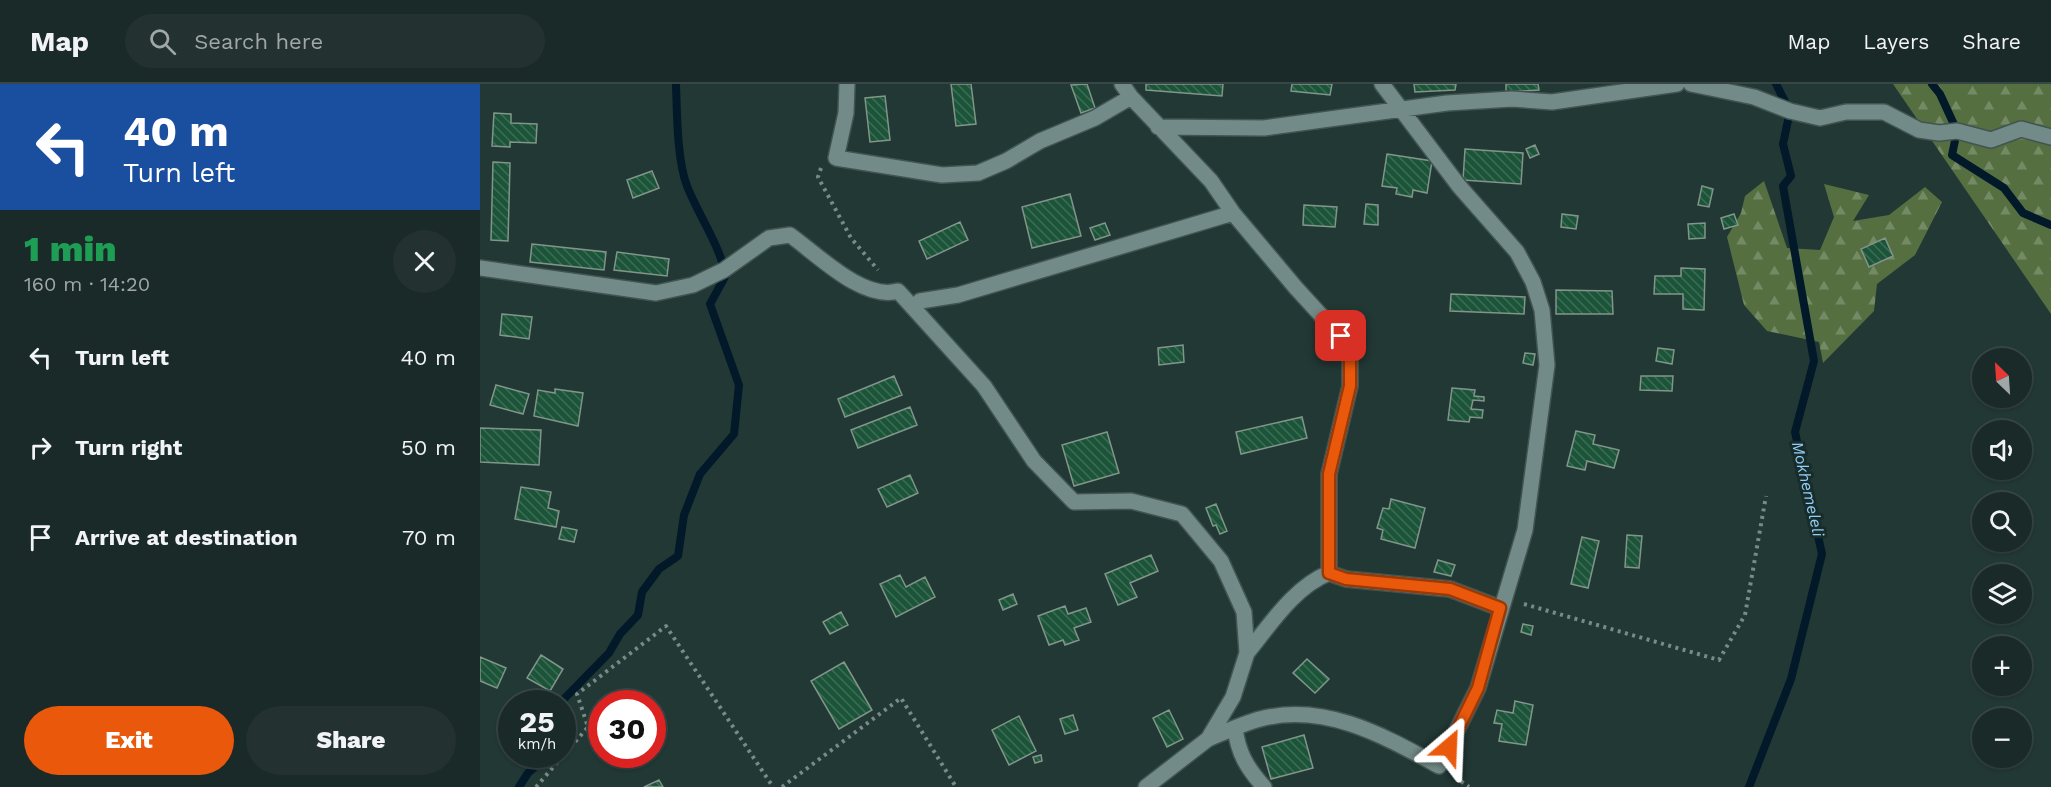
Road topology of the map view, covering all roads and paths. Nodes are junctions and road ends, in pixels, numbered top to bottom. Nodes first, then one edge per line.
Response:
1 (847, 84) edge
2 (1122, 84) edge
3 (1382, 84) edge
4 (1677, 84) edge
5 (1691, 84) edge
6 (1131, 97) junction
7 (1404, 110) junction
8 (1158, 127) junction
9 (2051, 137) edge
10 (836, 158) junction
11 (1233, 213) junction
12 (480, 268) edge
13 (898, 291) junction
14 (914, 308) junction
15 (1766, 496) dead end
16 (1329, 573) junction
17 (1500, 608) junction
18 (1247, 653) junction
19 (1235, 728) junction
20 (1208, 739) junction
21 (536, 787) edge
22 (773, 787) edge
23 (782, 787) edge
24 (956, 787) edge
25 (1146, 787) edge
26 (1264, 787) edge

1 - 10 street
2 - 6 street
3 - 7 street
4 - 7 street
5 - 9 street
6 - 8 street
6 - 10 street
7 - 8 street
7 - 17 street
8 - 11 street
10 - 13 path
11 - 14 street
11 - 16 street
12 - 13 street
13 - 14 street
14 - 18 street
15 - 17 path
16 - 17 street
16 - 18 street
17 - 19 street
18 - 20 street
19 - 20 street
19 - 26 street
20 - 25 street
21 - 22 path
23 - 24 path

